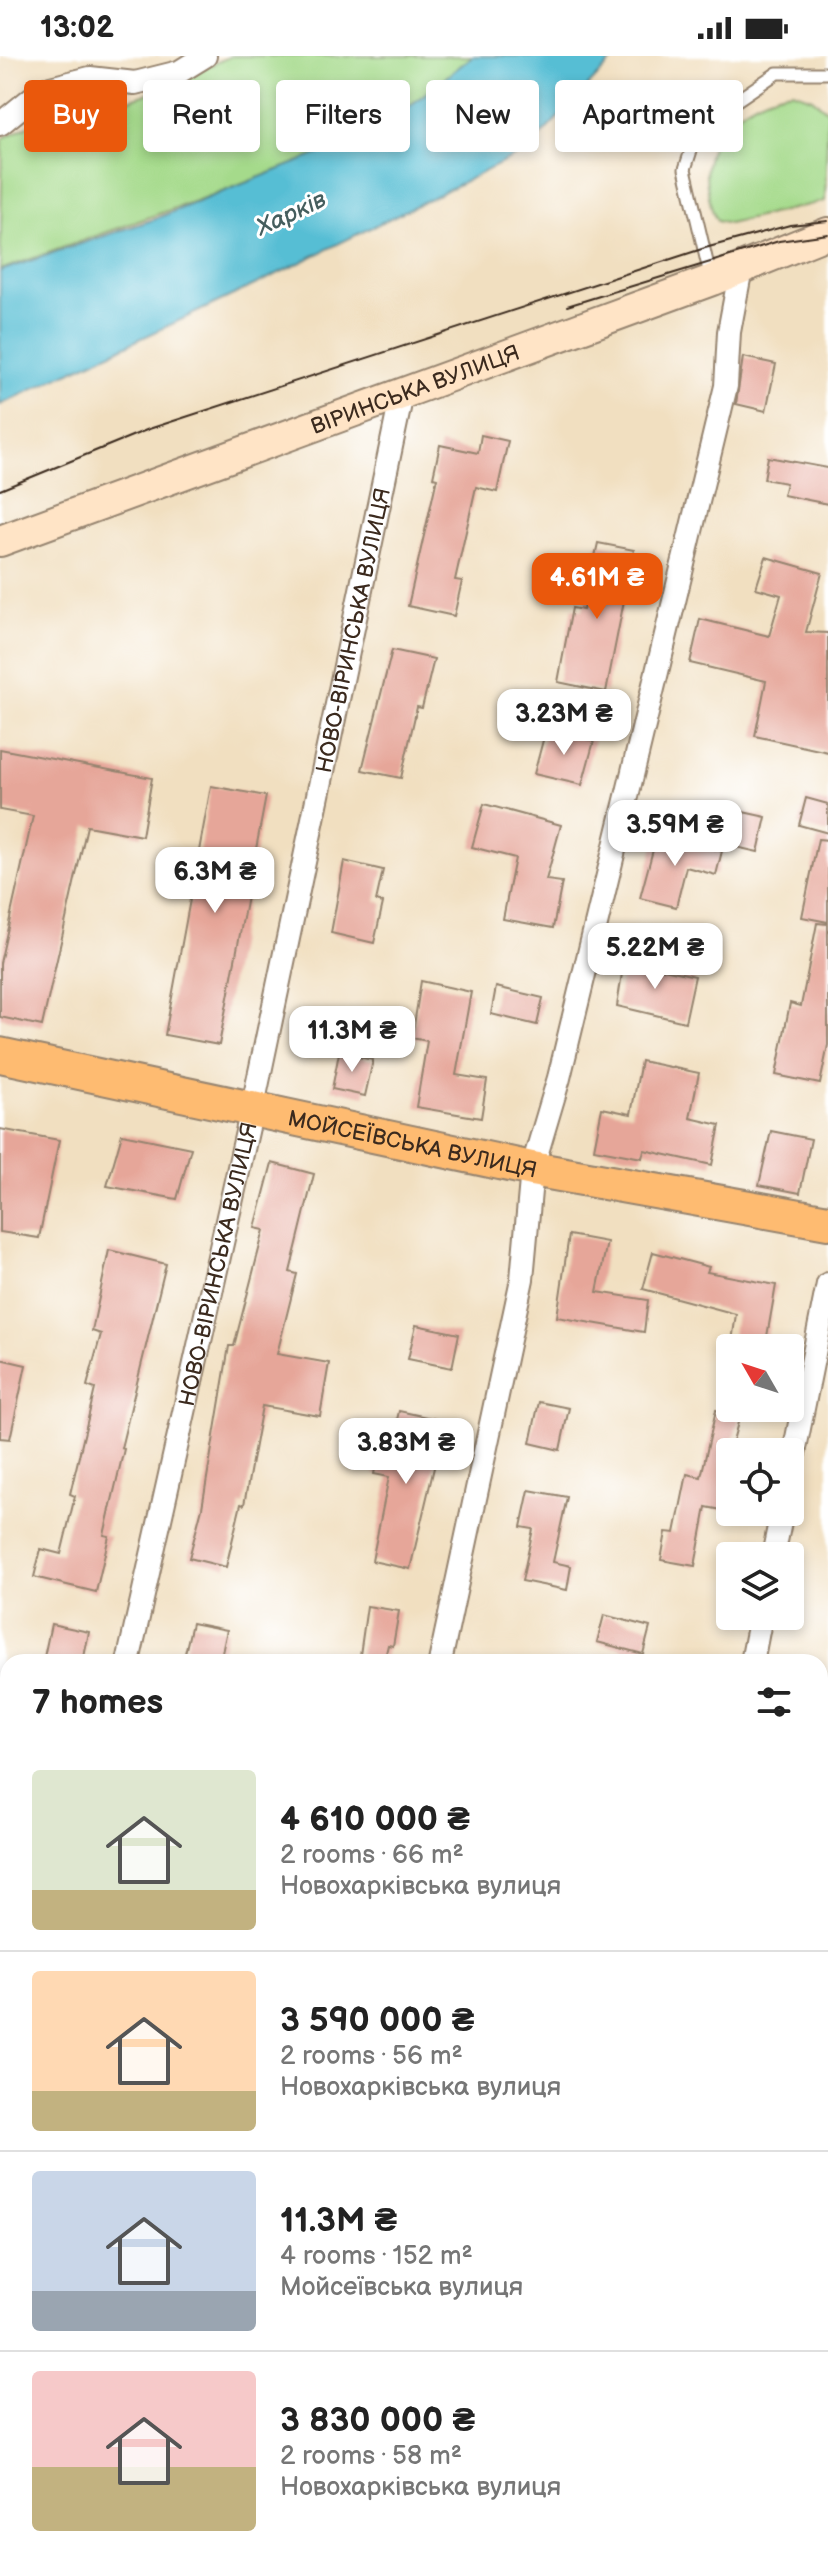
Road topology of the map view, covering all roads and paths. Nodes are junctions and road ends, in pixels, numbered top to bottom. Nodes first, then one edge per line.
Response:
1 (205, 56) edge
2 (828, 73) edge
3 (0, 124) edge
4 (828, 233) edge
5 (741, 268) junction
6 (712, 280) junction
7 (402, 394) junction
8 (0, 541) edge
9 (0, 1055) edge
10 (252, 1110) junction
11 (532, 1169) junction
12 (828, 1222) edge
13 (828, 1284) edge
14 (797, 1438) edge
15 (758, 1630) edge
16 (130, 1654) edge
17 (442, 1654) edge
18 (754, 1654) edge

1 - 3 street
2 - 6 lane
4 - 5 main road, ВІРИНСЬКА ВУЛИЦЯ
5 - 6 main road, ВІРИНСЬКА ВУЛИЦЯ
5 - 11 street
6 - 7 main road, ВІРИНСЬКА ВУЛИЦЯ
7 - 8 main road, ВІРИНСЬКА ВУЛИЦЯ
7 - 10 street, НОВО-ВІРИНСЬКА ВУЛИЦЯ
9 - 10 main road, МОЙСЕЇВСЬКА ВУЛИЦЯ
10 - 11 main road, МОЙСЕЇВСЬКА ВУЛИЦЯ
10 - 16 street, НОВО-ВІРИНСЬКА ВУЛИЦЯ
11 - 12 main road, МОЙСЕЇВСЬКА ВУЛИЦЯ
11 - 17 street
13 - 14 street
15 - 18 street

